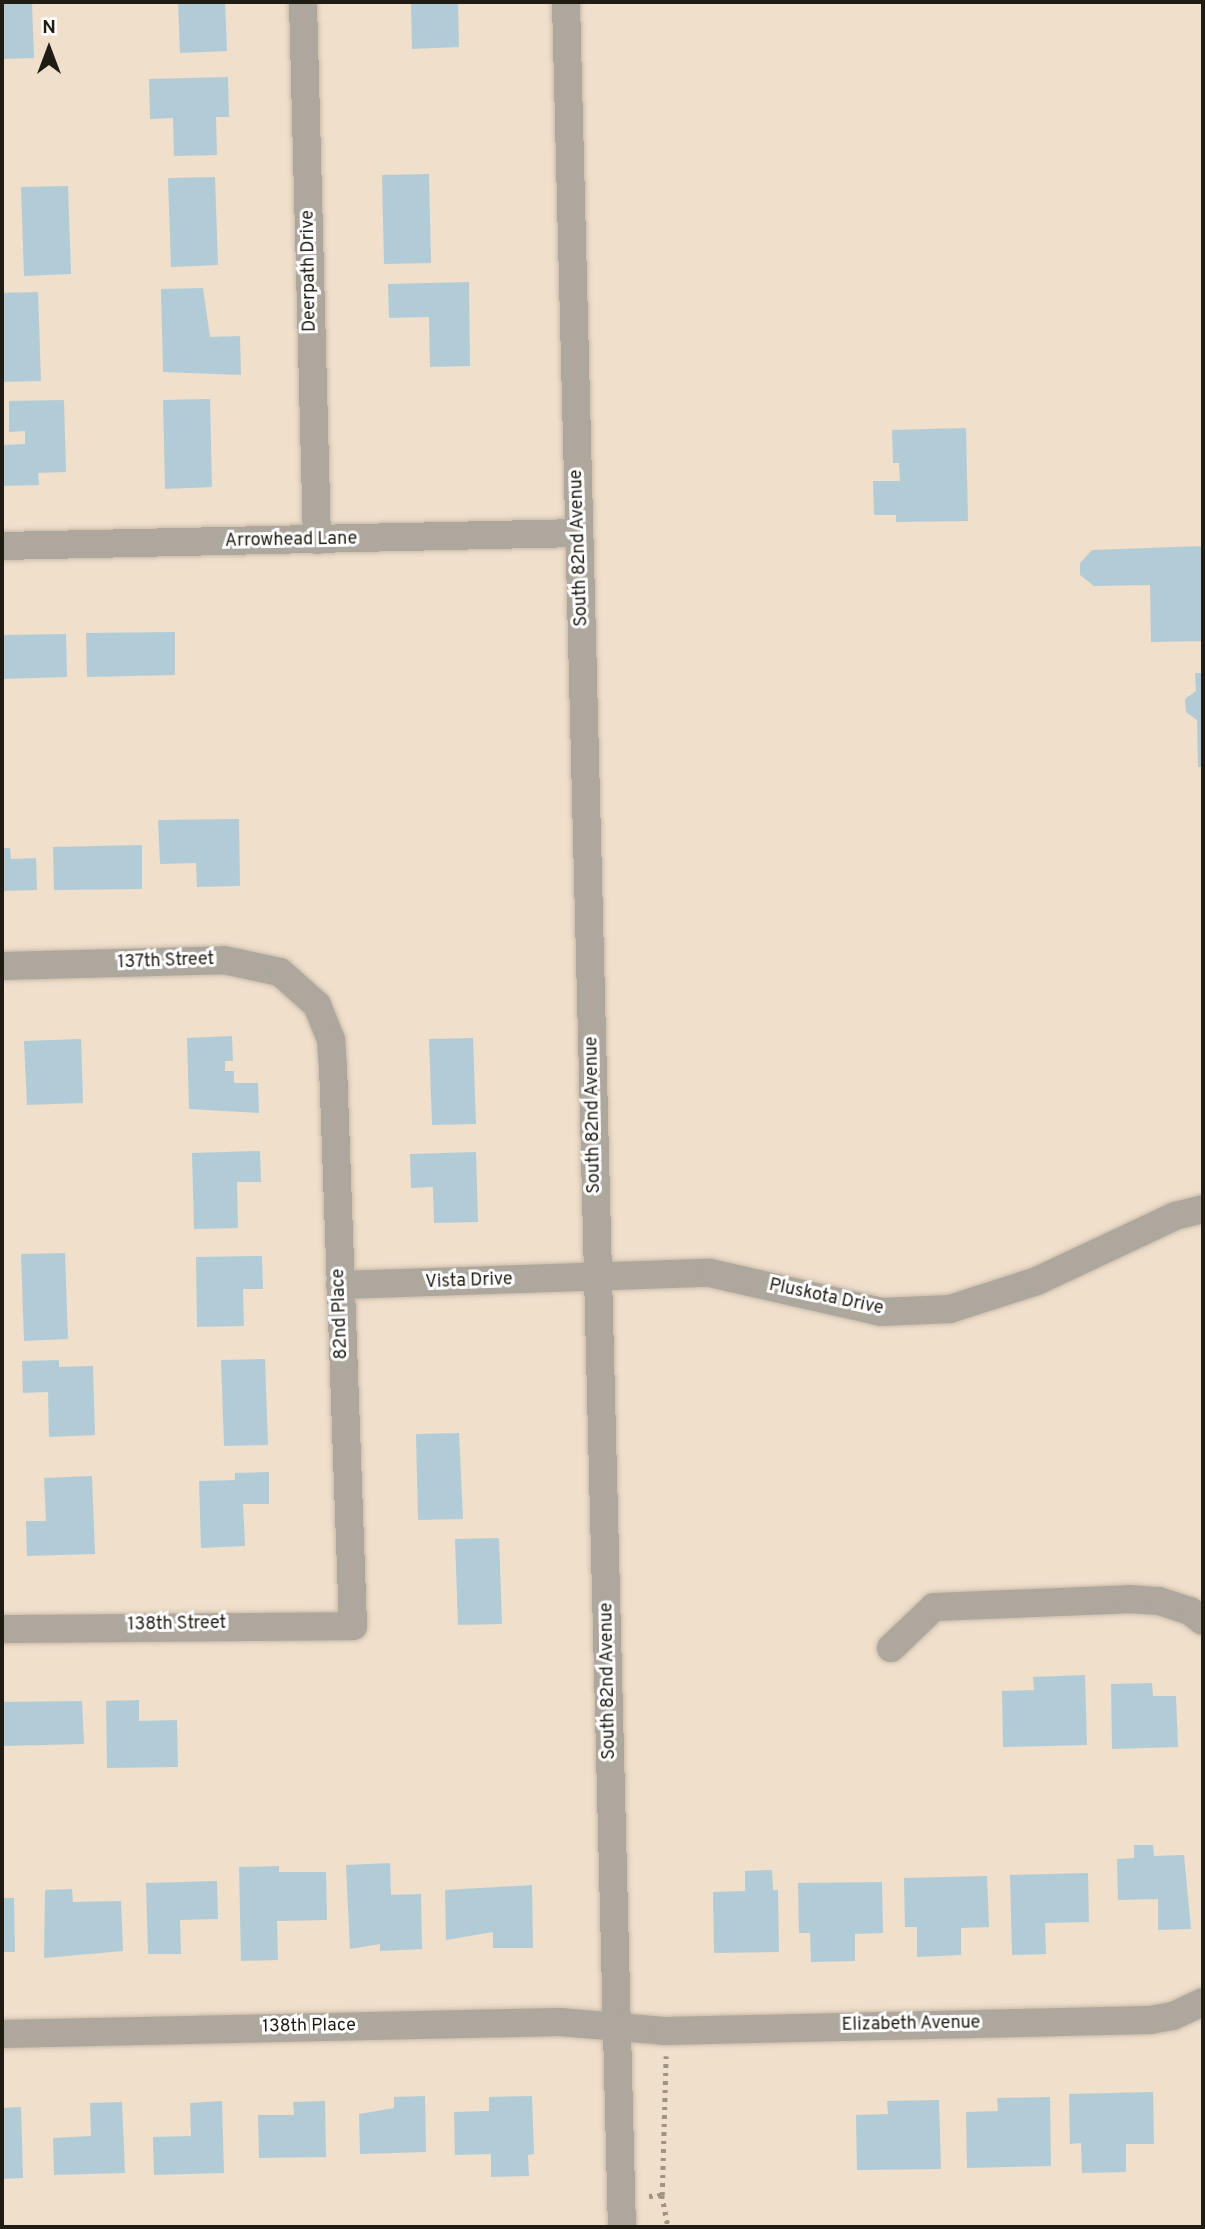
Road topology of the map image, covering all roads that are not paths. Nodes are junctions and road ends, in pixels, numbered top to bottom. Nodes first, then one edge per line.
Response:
1 (303, 2) edge
2 (566, 2) edge
3 (579, 533) junction
4 (317, 540) junction
5 (2, 546) edge
6 (2, 966) edge
7 (317, 1005) joint
8 (1203, 1209) edge
9 (599, 1280) junction
10 (340, 1285) junction
11 (1203, 1621) edge
12 (353, 1626) joint
13 (2, 1629) edge
14 (891, 1648) dead end
15 (1203, 2002) edge
16 (615, 2025) junction
17 (2, 2034) edge
18 (622, 2227) edge

1 - 4 street, Deerpath Drive
2 - 3 street, South 82nd Avenue
3 - 4 street, Arrowhead Lane
3 - 9 street, South 82nd Avenue
4 - 5 street, Arrowhead Lane
6 - 7 street, 137th Street
7 - 10 street, 82nd Place
8 - 9 street, Pluskota Drive
9 - 10 street, Vista Drive
9 - 16 street, South 82nd Avenue
10 - 12 street, 82nd Place
11 - 14 street
12 - 13 street, 138th Street
15 - 16 street, Elizabeth Avenue
16 - 17 street, 138th Place
16 - 18 street, South 82nd Avenue

